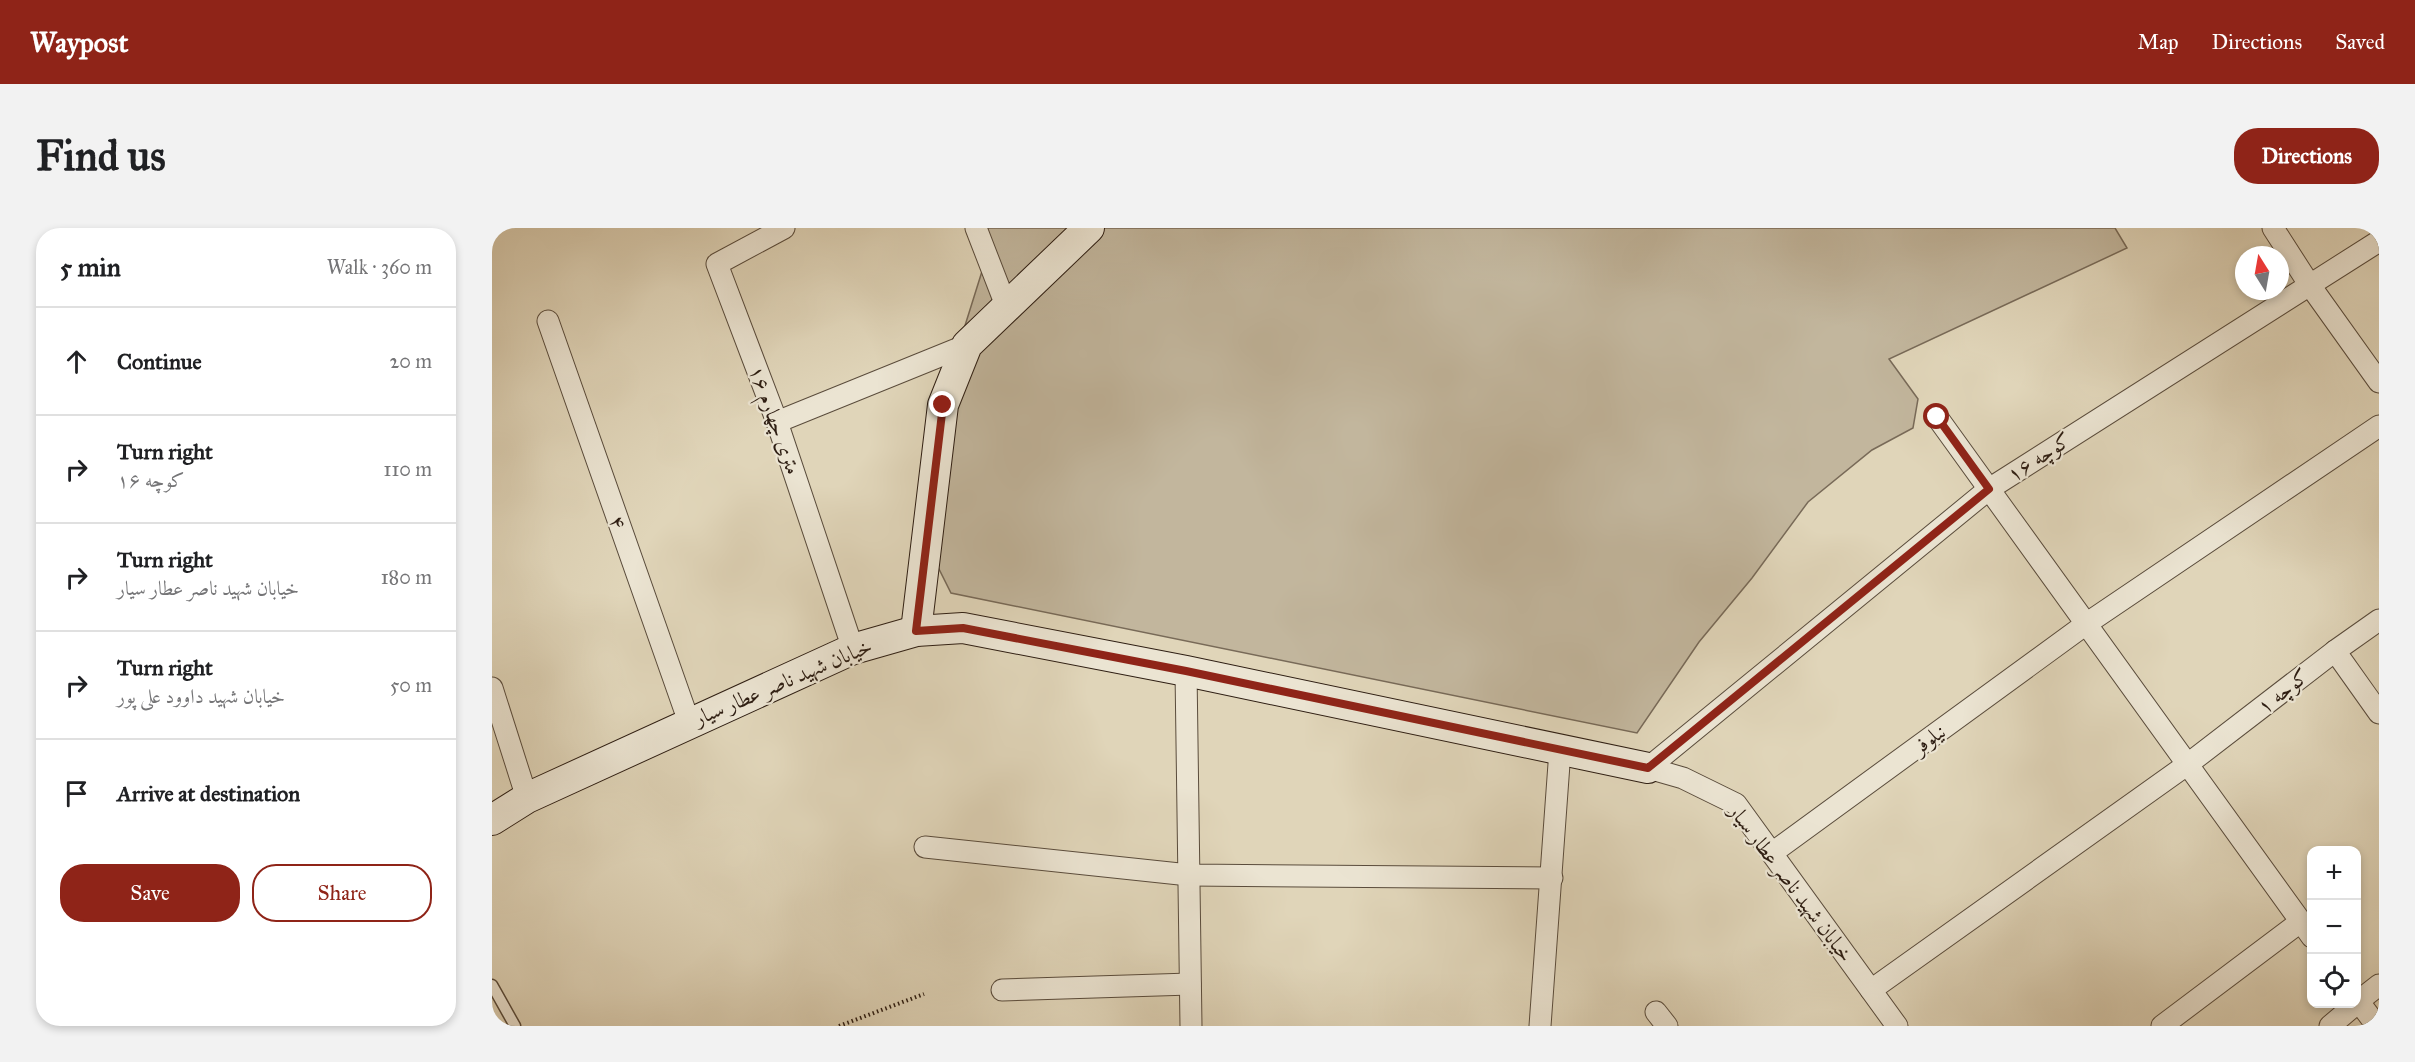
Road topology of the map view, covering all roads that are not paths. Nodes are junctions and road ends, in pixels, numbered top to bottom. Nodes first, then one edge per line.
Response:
1 (784, 228) edge
2 (976, 228) edge
3 (1089, 228) edge
4 (2273, 228) edge
5 (2379, 240) edge
6 (2309, 284) junction
7 (1006, 308) junction
8 (548, 321) dead end
9 (967, 345) junction
10 (2379, 382) edge
11 (1937, 417) dead end
12 (777, 422) junction
13 (2379, 426) edge
14 (1989, 489) junction
15 (2379, 620) edge
16 (2086, 624) junction
17 (916, 631) junction
18 (853, 649) junction
19 (2335, 651) junction
20 (1186, 671) junction
21 (492, 688) edge
22 (2379, 713) edge
23 (689, 722) junction
24 (1560, 750) junction
25 (2188, 764) junction
26 (1648, 768) junction
27 (527, 798) junction
28 (492, 820) edge
29 (925, 847) dead end
30 (1772, 853) junction
31 (1189, 875) junction
32 (1552, 878) junction
33 (2306, 929) edge
34 (1190, 984) junction
35 (492, 985) edge
36 (2379, 985) edge
37 (1002, 990) dead end
38 (1871, 990) junction
39 (2361, 998) edge
40 (2361, 1006) edge
41 (2349, 1008) edge
42 (514, 1026) edge
43 (1191, 1026) edge
44 (1540, 1026) edge
45 (1897, 1026) edge
46 (2162, 1026) edge
47 (2330, 1026) edge
48 (2377, 1026) edge

1 - 12 street, ۱۶ متری چهارم
2 - 7 street
3 - 7 street
4 - 6 street
5 - 6 street, کوچه ۱۶
6 - 10 street
6 - 14 street, کوچه ۱۶
7 - 9 street
8 - 23 street, ۴
9 - 12 street
9 - 17 street
11 - 14 street
12 - 18 street, ۱۶ متری چهارم
13 - 16 street, نیلوفر
14 - 16 street
14 - 26 street, کوچه ۱۶
15 - 19 street, کوچه ۱
16 - 25 street
16 - 30 street, نیلوفر
17 - 18 street, خیابان شهید ناصر عطار سیار
17 - 20 street, خیابان شهید ناصر عطار سیار
18 - 23 street, خیابان شهید ناصر عطار سیار
19 - 22 street
19 - 25 street, کوچه ۱
20 - 24 street, خیابان شهید ناصر عطار سیار
20 - 31 street
21 - 27 street
23 - 27 street, خیابان شهید ناصر عطار سیار
24 - 26 street, خیابان شهید ناصر عطار سیار
24 - 32 street
25 - 33 street
25 - 38 street, کوچه ۱
26 - 30 street, خیابان شهید ناصر عطار سیار
27 - 28 street, خیابان شهید ناصر عطار سیار
29 - 31 street
30 - 38 street, خیابان شهید ناصر عطار سیار
31 - 32 street
31 - 34 street
32 - 44 street
33 - 46 street
34 - 37 street
34 - 43 street
35 - 42 lane
36 - 39 street
38 - 45 street, خیابان شهید ناصر عطار سیار
40 - 48 street
41 - 47 street

